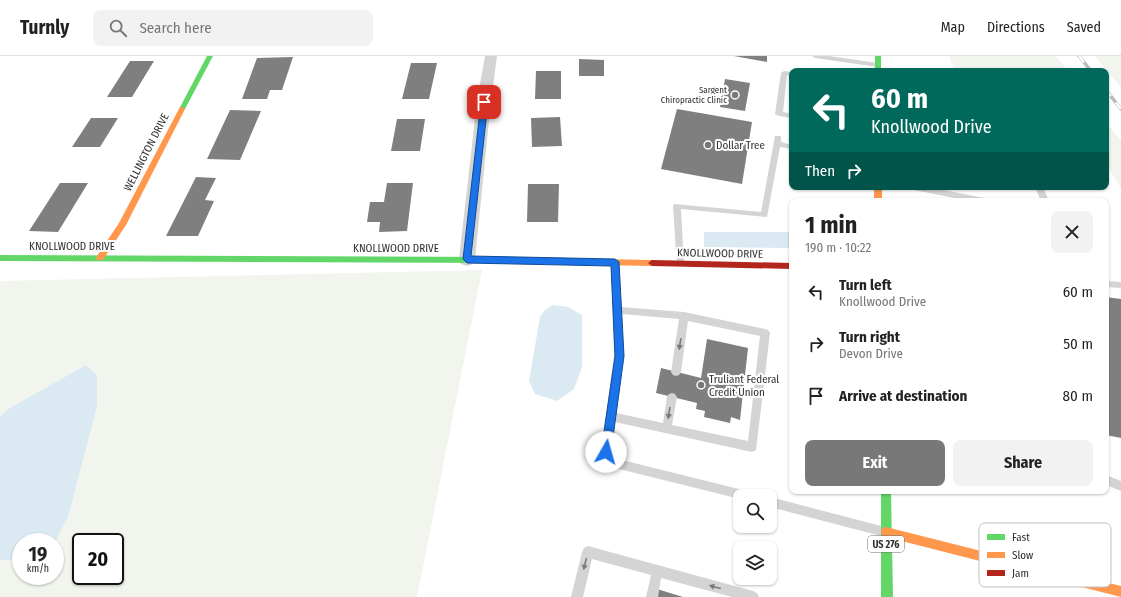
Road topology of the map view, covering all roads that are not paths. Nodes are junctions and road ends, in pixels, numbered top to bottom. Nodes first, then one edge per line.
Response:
1 (210, 56) edge
2 (491, 56) edge
3 (815, 56) edge
4 (878, 64) edge
5 (789, 74) edge
6 (789, 116) edge
7 (789, 146) edge
8 (929, 190) edge
9 (969, 198) edge
10 (0, 258) edge
11 (100, 258) junction
12 (467, 259) junction
13 (615, 262) junction
14 (680, 264) junction
15 (789, 266) edge
16 (1109, 284) edge
17 (1121, 285) edge
18 (617, 310) junction
19 (684, 316) junction
20 (676, 372) dead end
21 (672, 397) dead end
22 (610, 416) junction
23 (667, 428) junction
24 (1109, 481) edge
25 (1121, 486) edge
26 (733, 492) edge
27 (886, 494) edge
28 (777, 504) edge
29 (886, 532) junction
30 (979, 556) edge
31 (656, 571) junction
32 (1101, 587) edge
33 (1121, 592) edge
34 (577, 597) edge
35 (652, 597) edge
36 (753, 597) edge
37 (887, 597) edge

1 - 11 street, WELLINGTON DRIVE
2 - 12 street
3 - 4 lane
5 - 6 lane
7 - 14 lane
8 - 9 lane
10 - 11 street, KNOLLWOOD DRIVE
11 - 12 street, KNOLLWOOD DRIVE
12 - 13 street, KNOLLWOOD DRIVE
13 - 14 street, KNOLLWOOD DRIVE
13 - 18 lane
14 - 15 street, KNOLLWOOD DRIVE
16 - 17 lane
18 - 19 lane
18 - 22 lane
19 -> 20 lane
19 - 23 lane
21 -> 23 lane
22 - 23 lane
22 - 26 lane
24 - 25 lane
27 - 29 street, US 276
28 - 29 lane
29 - 30 street
29 - 37 street, US 276
31 -> 34 lane
31 - 35 lane
36 -> 31 lane
32 - 33 street

